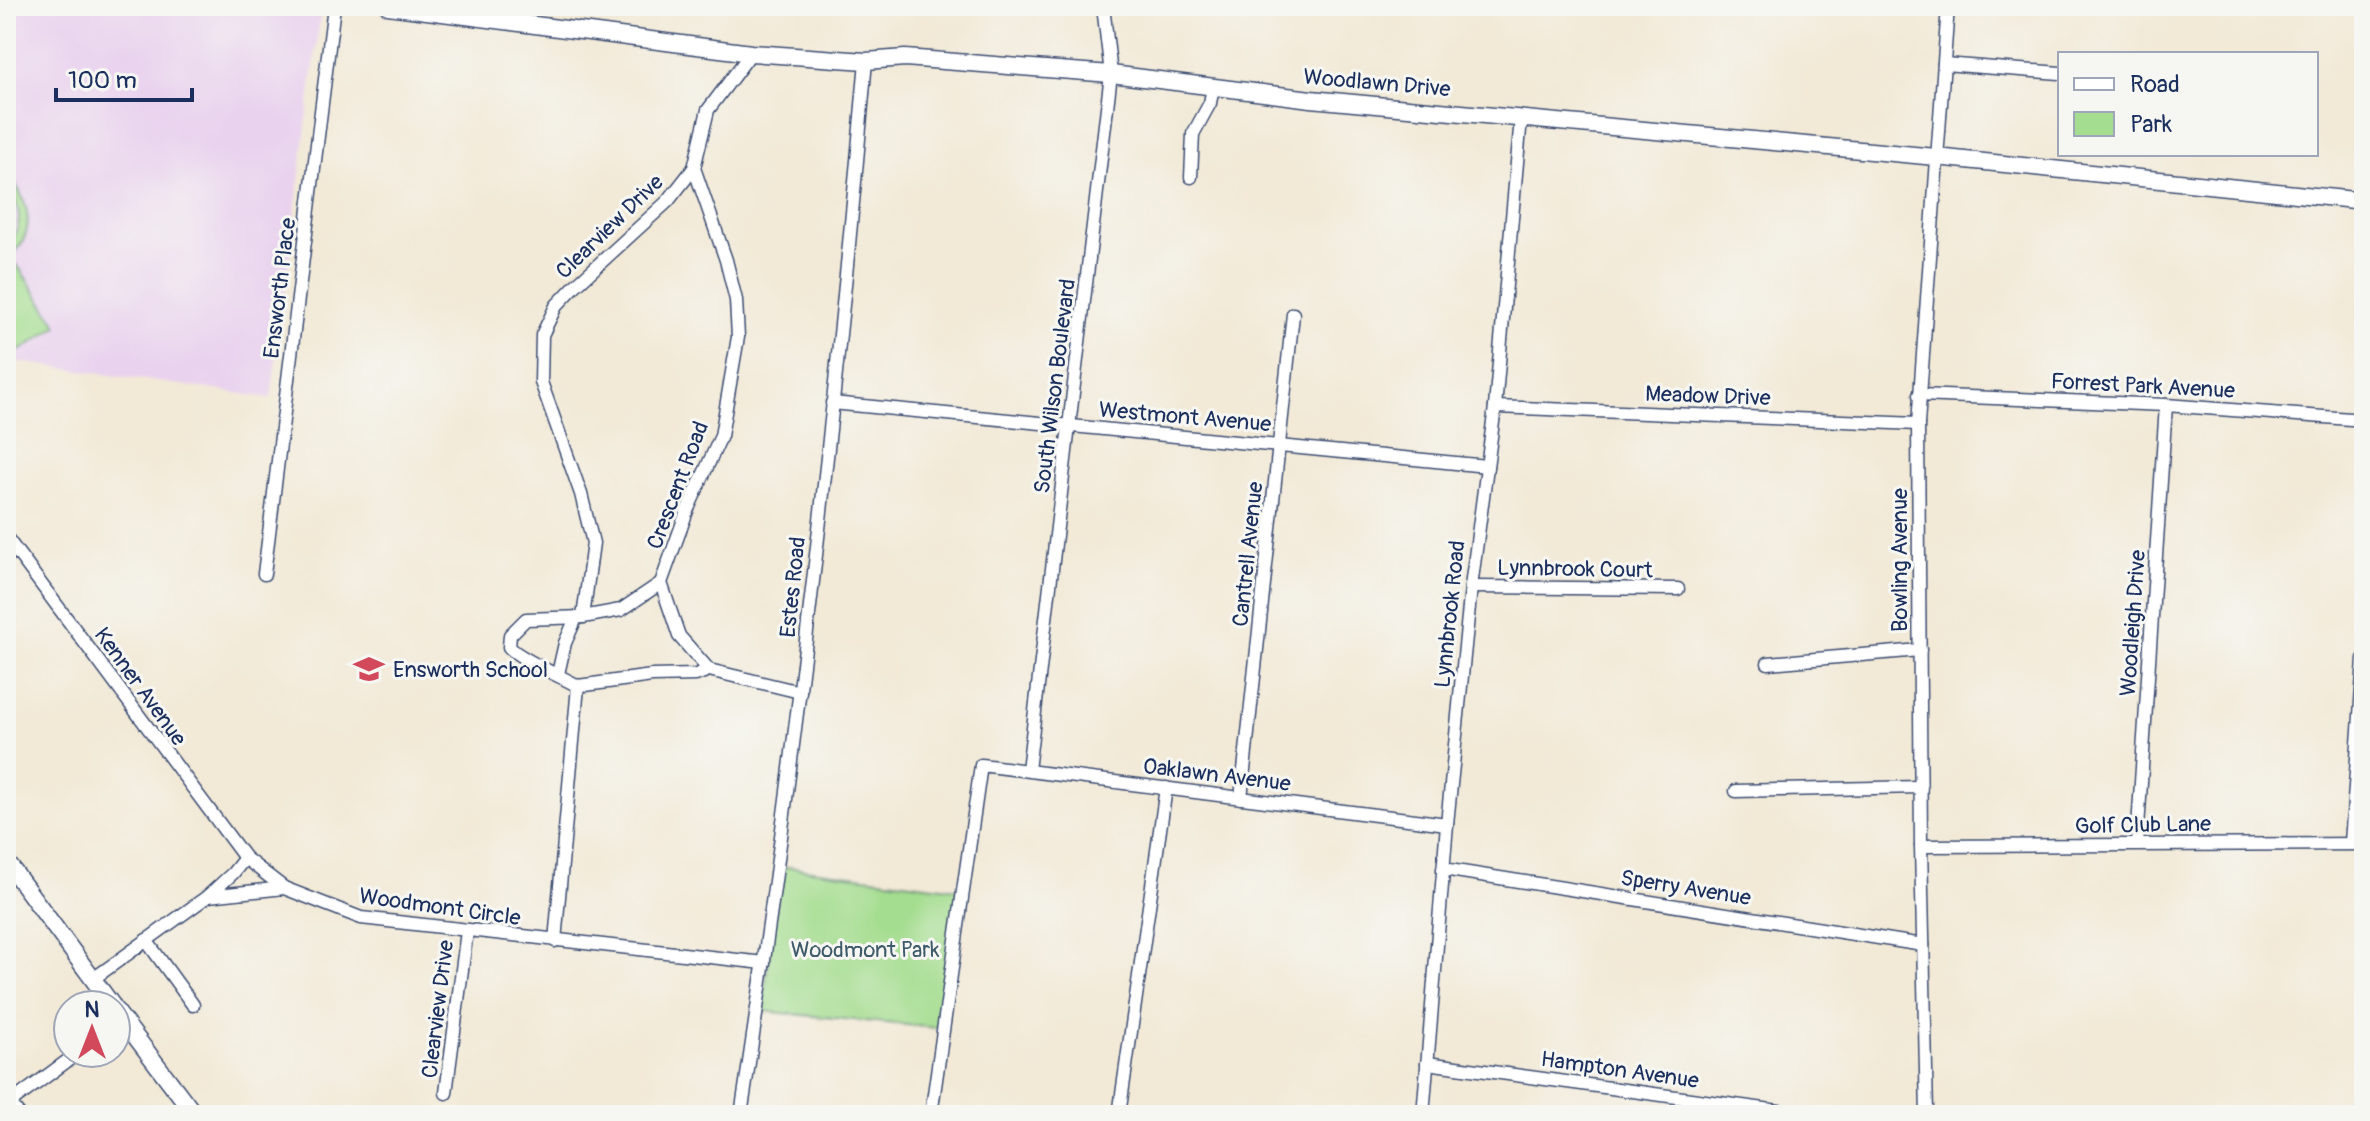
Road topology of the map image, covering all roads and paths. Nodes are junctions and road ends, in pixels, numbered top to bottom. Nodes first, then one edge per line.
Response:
1 (334, 6) edge
2 (388, 6) edge
3 (1103, 6) edge
4 (1948, 6) edge
5 (468, 11) edge
6 (751, 53) junction
7 (866, 61) junction
8 (1944, 64) junction
9 (2058, 73) edge
10 (1111, 74) junction
11 (1213, 87) junction
12 (1521, 118) junction
13 (1936, 157) junction
14 (694, 168) junction
15 (1191, 177) dead end
16 (2364, 201) edge
17 (1293, 314) dead end
18 (1919, 395) junction
19 (832, 403) junction
20 (2166, 405) junction
21 (1495, 407) junction
22 (2364, 420) edge
23 (1918, 424) junction
24 (1070, 426) junction
25 (1279, 445) junction
26 (1487, 466) junction
27 (6, 537) edge
28 (264, 574) dead end
29 (661, 583) junction
30 (1471, 587) junction
31 (1678, 589) dead end
32 (579, 618) junction
33 (1920, 650) junction
34 (2364, 659) edge
35 (1768, 663) dead end
36 (709, 670) junction
37 (558, 674) junction
38 (578, 686) junction
39 (800, 692) junction
40 (1028, 770) junction
41 (1921, 787) junction
42 (1166, 788) junction
43 (1736, 791) dead end
44 (1241, 798) junction
45 (1447, 824) junction
46 (2137, 843) junction
47 (2358, 843) edge
48 (1921, 846) junction
49 (245, 858) junction
50 (6, 861) edge
51 (1443, 869) junction
52 (284, 888) junction
53 (208, 896) junction
54 (467, 931) junction
55 (146, 940) junction
56 (555, 941) junction
57 (1923, 945) junction
58 (764, 963) junction
59 (93, 979) junction
60 (100, 989) edge
61 (193, 1005) dead end
62 (132, 1036) edge
63 (1427, 1063) junction
64 (55, 1069) edge
65 (446, 1093) dead end
66 (7, 1102) edge
67 (19, 1115) edge
68 (195, 1115) edge
69 (741, 1115) edge
70 (931, 1115) edge
71 (1119, 1115) edge
72 (1423, 1115) edge
73 (1808, 1115) edge
74 (1927, 1115) edge

1 - 28 street, Ensworth Place
2 - 5 main road, Woodlawn Drive
3 - 10 street, South Wilson Boulevard
4 - 8 street, Bowling Avenue
5 - 6 main road, Woodlawn Drive
6 - 7 main road, Woodlawn Drive
6 - 14 street, Clearview Drive
7 - 10 main road, Woodlawn Drive
7 - 19 street, Estes Road
8 - 9 street
8 - 13 street, Bowling Avenue
10 - 11 main road, Woodlawn Drive
10 - 24 street, South Wilson Boulevard
11 - 12 main road, Woodlawn Drive
11 - 15 street
12 - 13 main road, Woodlawn Drive
12 - 21 street, Lynnbrook Road
13 - 16 main road, Woodlawn Drive
13 - 18 street, Bowling Avenue
14 - 29 street, Crescent Road
14 - 32 street, Clearview Drive
17 - 25 street, Cantrell Avenue
18 - 20 street, Forrest Park Avenue
18 - 23 street, Bowling Avenue
19 - 24 street, Westmont Avenue
19 - 39 street, Estes Road
20 - 22 street, Forrest Park Avenue
20 - 46 street, Woodleigh Drive
21 - 23 street, Meadow Drive
21 - 26 street, Lynnbrook Road
23 - 33 street, Bowling Avenue
24 - 25 street, Westmont Avenue
24 - 40 street, South Wilson Boulevard
25 - 26 street, Westmont Avenue
25 - 44 street, Cantrell Avenue
26 - 30 street, Lynnbrook Road
27 - 49 street, Kenner Avenue
29 - 32 street, Crescent Road
29 - 36 street, Crescent Road
30 - 31 street, Lynnbrook Court
30 - 45 street, Lynnbrook Road
32 - 37 street, Clearview Drive
32 - 37 street
33 - 35 street
33 - 41 street, Bowling Avenue
34 - 47 street
36 - 38 street
36 - 39 street
37 - 38 street
38 - 56 street
39 - 58 street, Estes Road
40 - 42 street, Oaklawn Avenue
40 - 70 street, Oaklawn Avenue
41 - 43 street
41 - 48 street, Bowling Avenue
42 - 44 street, Oaklawn Avenue
42 - 71 street
44 - 45 street, Oaklawn Avenue
45 - 51 street, Lynnbrook Road
46 - 47 street, Golf Club Lane
46 - 48 street, Golf Club Lane
48 - 57 street, Bowling Avenue
49 - 52 street, Kenner Avenue
49 - 53 street
50 - 59 main road
51 - 57 street, Sperry Avenue
51 - 63 street, Lynnbrook Road
52 - 53 street, Woodmont Circle
52 - 54 street, Woodmont Circle
53 - 55 street, Woodmont Circle
54 - 56 street, Woodmont Circle
54 - 65 street, Clearview Drive
55 - 59 street, Woodmont Circle
55 - 61 street
56 - 58 street, Woodmont Circle
57 - 74 street, Bowling Avenue
58 - 69 street, Estes Road
59 - 60 main road
62 - 68 main road
63 - 72 street, Lynnbrook Road
63 - 73 street, Hampton Avenue
64 - 66 street
66 - 67 street

